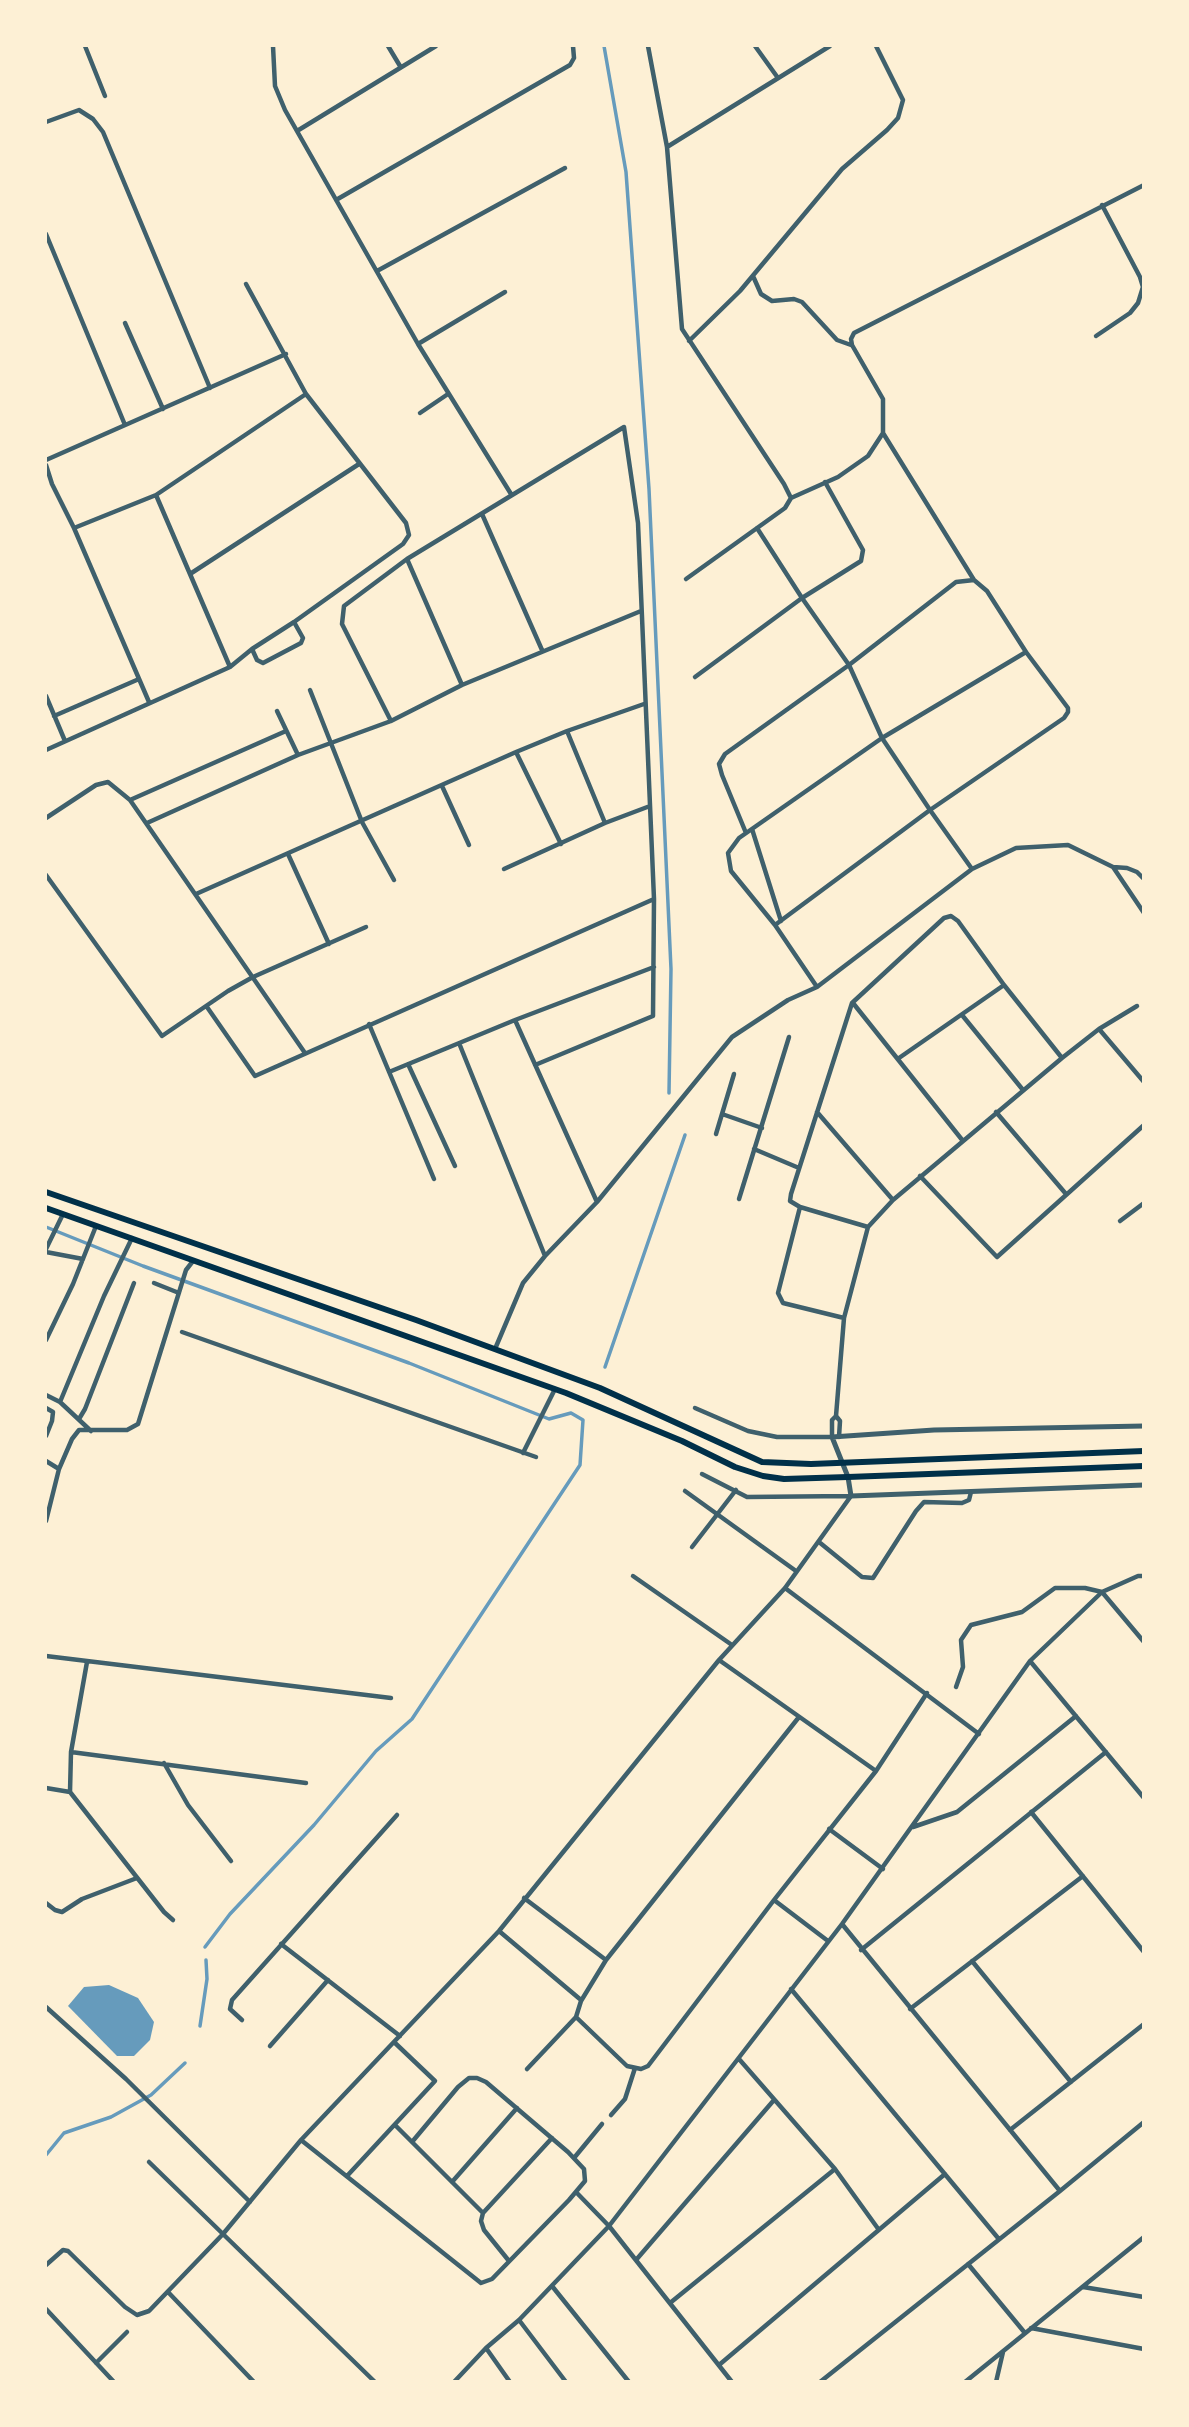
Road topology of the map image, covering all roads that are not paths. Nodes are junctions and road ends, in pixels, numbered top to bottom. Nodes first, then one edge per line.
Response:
1 (85, 46) edge
2 (272, 46) edge
3 (388, 46) edge
4 (436, 46) edge
5 (573, 46) edge
6 (648, 46) edge
7 (755, 46) edge
8 (830, 46) edge
9 (876, 46) edge
10 (400, 66) junction
11 (778, 78) junction
12 (105, 96) dead end
13 (46, 122) edge
14 (297, 131) junction
15 (667, 147) junction
16 (565, 168) dead end
17 (1143, 185) edge
18 (336, 200) junction
19 (1102, 205) junction
20 (46, 234) edge
21 (377, 271) junction
22 (753, 276) junction
23 (246, 284) dead end
24 (506, 292) dead end
25 (125, 323) dead end
26 (1096, 336) dead end
27 (689, 341) junction
28 (418, 344) junction
29 (852, 345) junction
30 (286, 354) junction
31 (210, 388) junction
32 (306, 394) junction
33 (448, 394) junction
34 (163, 409) junction
35 (420, 413) dead end
36 (125, 425) junction
37 (883, 433) junction
38 (46, 460) edge
39 (359, 464) junction
40 (46, 465) edge
41 (47, 475) edge
42 (825, 482) junction
43 (52, 484) junction
44 (46, 486) edge
45 (511, 494) junction
46 (156, 495) junction
47 (791, 498) junction
48 (482, 513) junction
49 (74, 528) junction
50 (757, 528) junction
51 (407, 559) junction
52 (190, 575) junction
53 (685, 579) dead end
54 (974, 580) junction
55 (802, 598) junction
56 (641, 611) junction
57 (294, 622) junction
58 (252, 649) junction
59 (542, 650) junction
60 (1026, 652) junction
61 (849, 665) junction
62 (230, 667) junction
63 (695, 677) dead end
64 (139, 678) junction
65 (462, 685) junction
66 (310, 690) dead end
67 (46, 696) edge
68 (149, 702) junction
69 (644, 704) junction
70 (277, 710) dead end
71 (54, 716) junction
72 (391, 721) junction
73 (286, 731) junction
74 (567, 731) junction
75 (882, 738) junction
76 (65, 741) junction
77 (330, 745) junction
78 (46, 750) edge
79 (516, 752) junction
80 (298, 755) junction
81 (442, 786) junction
82 (130, 800) junction
83 (650, 806) junction
84 (930, 810) junction
85 (46, 818) edge
86 (362, 822) junction
87 (147, 823) junction
88 (605, 823) junction
89 (752, 829) junction
90 (746, 833) junction
91 (561, 844) junction
92 (469, 845) dead end
93 (288, 854) junction
94 (1113, 867) junction
95 (504, 869) dead end
96 (972, 869) junction
97 (46, 875) edge
98 (1143, 879) edge
99 (394, 880) dead end
100 (196, 894) junction
101 (654, 899) junction
102 (1143, 913) edge
103 (781, 920) junction
104 (775, 925) junction
105 (366, 928) dead end
106 (329, 944) junction
107 (654, 967) junction
108 (253, 977) junction
109 (1004, 985) junction
110 (817, 986) junction
111 (852, 1003) junction
112 (1137, 1006) dead end
113 (207, 1007) junction
114 (962, 1015) junction
115 (515, 1020) junction
116 (369, 1024) junction
117 (1099, 1029) junction
118 (789, 1037) dead end
119 (459, 1043) junction
120 (304, 1053) junction
121 (899, 1058) junction
122 (1062, 1058) junction
123 (408, 1064) junction
124 (536, 1065) junction
125 (389, 1073) junction
126 (734, 1074) dead end
127 (1143, 1082) edge
128 (1023, 1090) junction
129 (817, 1112) junction
130 (996, 1112) junction
131 (722, 1114) junction
132 (1143, 1125) edge
133 (762, 1128) junction
134 (716, 1134) dead end
135 (963, 1141) junction
136 (754, 1149) junction
137 (455, 1166) dead end
138 (799, 1168) junction
139 (920, 1177) junction
140 (434, 1180) dead end
141 (46, 1192) edge
142 (1066, 1194) junction
143 (739, 1199) dead end
144 (893, 1200) junction
145 (597, 1202) junction
146 (1143, 1203) edge
147 (800, 1207) junction
148 (46, 1208) edge
149 (63, 1214) junction
150 (1120, 1221) dead end
151 (96, 1226) junction
152 (868, 1227) junction
153 (132, 1238) junction
154 (47, 1249) edge
155 (545, 1256) junction
156 (83, 1259) junction
157 (193, 1261) junction
158 (134, 1283) dead end
159 (154, 1283) dead end
160 (180, 1290) junction
161 (844, 1318) junction
162 (183, 1332) dead end
163 (46, 1340) edge
164 (495, 1350) junction
165 (555, 1389) junction
166 (46, 1395) edge
167 (60, 1402) junction
168 (46, 1408) edge
169 (695, 1408) dead end
170 (79, 1419) junction
171 (1143, 1426) edge
172 (91, 1431) junction
173 (46, 1436) edge
174 (836, 1437) junction
175 (1143, 1451) edge
176 (523, 1453) junction
177 (536, 1457) dead end
178 (46, 1461) edge
179 (842, 1462) junction
180 (1143, 1465) edge
181 (60, 1469) junction
182 (702, 1474) dead end
183 (848, 1477) junction
184 (1143, 1485) edge
185 (736, 1490) junction
186 (685, 1491) dead end
187 (971, 1492) junction
188 (851, 1496) junction
189 (717, 1514) junction
190 (46, 1521) edge
191 (819, 1542) junction
192 (692, 1547) dead end
193 (796, 1571) junction
194 (633, 1576) dead end
195 (1143, 1577) edge
196 (785, 1588) junction
197 (1102, 1592) junction
198 (1143, 1642) edge
199 (732, 1645) junction
200 (46, 1656) edge
201 (719, 1660) junction
202 (1030, 1661) junction
203 (87, 1662) junction
204 (956, 1687) dead end
205 (927, 1693) junction
206 (391, 1698) dead end
207 (1076, 1716) junction
208 (799, 1717) junction
209 (979, 1734) junction
210 (71, 1752) junction
211 (1106, 1752) junction
212 (164, 1763) junction
213 (876, 1772) junction
214 (306, 1783) dead end
215 (46, 1788) edge
216 (70, 1792) junction
217 (1143, 1798) edge
218 (1031, 1812) junction
219 (397, 1815) dead end
220 (912, 1828) junction
221 (829, 1829) junction
222 (231, 1861) dead end
223 (883, 1868) junction
224 (1083, 1876) junction
225 (137, 1878) junction
226 (524, 1898) junction
227 (774, 1900) junction
228 (46, 1903) edge
229 (173, 1920) dead end
230 (842, 1924) junction
231 (499, 1931) junction
232 (828, 1941) junction
233 (282, 1944) junction
234 (861, 1950) junction
235 (1143, 1952) edge
236 (606, 1960) junction
237 (972, 1961) junction
238 (328, 1980) junction
239 (791, 1989) junction
240 (581, 2001) junction
241 (46, 2007) edge
242 (910, 2009) junction
243 (576, 2017) junction
244 (242, 2020) dead end
245 (1143, 2024) edge
246 (400, 2036) junction
247 (394, 2042) junction
248 (270, 2046) dead end
249 (739, 2059) junction
250 (635, 2068) junction
251 (527, 2069) dead end
252 (1070, 2082) junction
253 (774, 2100) junction
254 (517, 2108) junction
255 (611, 2115) dead end
256 (1143, 2122) edge
257 (395, 2124) junction
258 (602, 2124) dead end
259 (1010, 2130) junction
260 (552, 2138) junction
261 (301, 2140) junction
262 (412, 2142) junction
263 (574, 2158) junction
264 (149, 2162) dead end
265 (835, 2169) junction
266 (946, 2174) junction
267 (347, 2176) junction
268 (452, 2182) junction
269 (576, 2192) junction
270 (1060, 2192) junction
271 (250, 2202) junction
272 (483, 2213) junction
273 (610, 2226) junction
274 (879, 2230) junction
275 (223, 2234) junction
276 (1143, 2237) edge
277 (998, 2238) junction
278 (636, 2260) junction
279 (509, 2261) junction
280 (968, 2264) junction
281 (46, 2266) edge
282 (552, 2286) junction
283 (1083, 2287) junction
284 (168, 2292) junction
285 (1143, 2297) edge
286 (670, 2303) junction
287 (46, 2309) edge
288 (519, 2320) junction
289 (1031, 2328) junction
290 (127, 2332) dead end
291 (1025, 2333) junction
292 (486, 2348) junction
293 (1143, 2349) edge
294 (1003, 2351) junction
295 (96, 2362) junction
296 (719, 2365) junction
297 (114, 2382) edge
298 (254, 2382) edge
299 (375, 2382) edge
300 (454, 2382) edge
301 (510, 2382) edge
302 (566, 2382) edge
303 (629, 2382) edge
304 (732, 2382) edge
305 (820, 2382) edge
306 (965, 2382) edge
307 (996, 2382) edge

1 - 12 street
2 - 14 street
3 - 10 street
4 - 10 street
5 - 18 street
6 - 15 street
7 - 11 street
8 - 11 street
9 - 22 street
10 - 14 street
11 - 15 street
13 - 31 street
14 - 18 street
15 - 27 street
16 - 21 street
17 - 19 street
18 - 21 street
19 - 26 street
19 - 29 street
20 - 36 street
21 - 28 street
22 - 27 street
22 - 29 street
23 - 30 street
24 - 28 street
25 - 34 street
27 - 47 street
28 - 33 street
29 - 37 street
30 - 31 street
30 - 32 street
31 - 34 street
32 - 39 street
32 - 46 street
33 - 35 street
33 - 45 street
34 - 36 street
36 - 38 street
37 - 42 street
37 - 54 street
39 - 52 street
39 - 57 street
40 - 41 street
41 - 43 street
42 - 47 street
42 - 55 street
43 - 44 street
43 - 49 street
45 - 48 street
45 - 56 street
46 - 49 street
46 - 52 street
47 - 50 street
48 - 51 street
48 - 59 street
49 - 64 street
50 - 53 street
50 - 55 street
51 - 65 street
51 - 72 street
52 - 62 street
54 - 60 street
54 - 61 street
55 - 61 street
55 - 63 street
56 - 59 street
56 - 69 street
57 - 58 street
57 - 58 street
58 - 62 street
59 - 65 street
60 - 75 street
60 - 84 street
61 - 75 street
61 - 90 street
62 - 68 street
64 - 68 street
64 - 71 street
65 - 72 street
66 - 77 street
67 - 71 street
68 - 76 street
69 - 74 street
69 - 83 street
70 - 73 street
71 - 76 street
72 - 77 street
73 - 80 street
73 - 82 street
74 - 79 street
74 - 88 street
75 - 84 street
75 - 89 street
76 - 78 street
77 - 80 street
77 - 86 street
79 - 81 street
79 - 91 street
80 - 87 street
81 - 86 street
81 - 92 street
82 - 85 street
82 - 87 street
83 - 88 street
83 - 101 street
84 - 96 street
84 - 103 street
86 - 93 street
86 - 99 street
87 - 100 street
88 - 91 street
89 - 90 street
89 - 103 street
90 - 104 street
91 - 95 street
93 - 100 street
93 - 106 street
94 - 96 street
94 - 98 street
94 - 102 street
96 - 110 street
97 - 113 street
100 - 108 street
101 - 107 street
101 - 116 street
103 - 104 street
104 - 110 street
105 - 106 street
106 - 108 street
107 - 115 street
107 - 124 street
108 - 113 street
108 - 120 street
109 - 111 street
109 - 114 street
109 - 122 street
110 - 145 street
111 - 121 street
111 - 129 street
112 - 117 street
113 - 120 street
114 - 121 street
114 - 128 street
115 - 119 street
115 - 124 street
116 - 120 street
116 - 125 street
117 - 122 street
117 - 127 street
118 - 133 street
119 - 123 street
119 - 155 street
121 - 135 street
122 - 128 street
123 - 125 street
123 - 137 street
124 - 145 street
125 - 140 street
126 - 131 street
128 - 130 street
129 - 138 street
129 - 144 street
130 - 135 street
130 - 142 street
131 - 133 street
131 - 134 street
132 - 142 street
133 - 136 street
135 - 139 street
136 - 138 street
136 - 143 street
138 - 147 street
139 - 142 street
139 - 144 street
141 - 164 main road
144 - 152 street
145 - 155 street
146 - 150 street
147 - 152 street
147 - 161 street
148 - 149 main road
149 - 151 main road
149 - 154 street
151 - 153 main road
151 - 156 street
152 - 161 street
153 - 157 main road
153 - 167 street
154 - 156 street
155 - 164 street
156 - 163 street
157 - 160 street
157 - 165 main road
158 - 170 street
159 - 160 street
160 - 172 street
161 - 174 street
162 - 176 street
164 - 179 main road
165 - 176 street
165 - 183 main road
166 - 167 street
167 - 170 street
168 - 173 street
169 - 174 street
170 - 172 street
171 - 174 street
172 - 181 street
174 - 179 street
175 - 179 main road
176 - 177 street
178 - 181 street
179 - 183 street
180 - 183 main road
181 - 190 street
182 - 185 street
183 - 188 street
184 - 187 street
185 - 188 street
185 - 189 street
186 - 189 street
187 - 188 street
187 - 191 street
188 - 191 street
189 - 192 street
189 - 193 street
191 - 193 street
193 - 196 street
194 - 199 street
195 - 197 street
196 - 199 street
196 - 205 street
197 - 198 street
197 - 202 street
197 - 204 street
199 - 201 street
200 - 203 street
201 - 208 street
201 - 226 street
202 - 207 street
202 - 209 street
203 - 206 street
203 - 210 street
205 - 209 street
205 - 213 street
207 - 211 street
207 - 220 street
208 - 213 street
208 - 236 street
209 - 220 street
210 - 212 street
210 - 216 street
211 - 217 street
211 - 218 street
212 - 214 street
212 - 222 street
213 - 221 street
215 - 216 street
216 - 225 street
218 - 224 street
218 - 234 street
219 - 233 street
220 - 223 street
221 - 223 street
221 - 227 street
223 - 230 street
224 - 235 street
224 - 237 street
225 - 228 street
225 - 229 street
226 - 231 street
226 - 236 street
227 - 232 street
227 - 250 street
230 - 232 street
230 - 234 street
231 - 240 street
231 - 246 street
232 - 239 street
233 - 238 street
233 - 244 street
234 - 242 street
236 - 240 street
237 - 242 street
237 - 252 street
238 - 246 street
238 - 248 street
239 - 249 street
239 - 266 street
240 - 243 street
241 - 271 street
242 - 259 street
243 - 250 street
243 - 251 street
245 - 252 street
246 - 247 street
247 - 257 street
247 - 261 street
249 - 253 street
249 - 273 street
250 - 255 street
252 - 259 street
253 - 265 street
253 - 278 street
254 - 260 street
254 - 262 street
254 - 268 street
256 - 270 street
257 - 262 street
257 - 267 street
258 - 263 street
259 - 270 street
260 - 263 street
260 - 272 street
261 - 267 street
261 - 271 street
262 - 268 street
263 - 269 street
264 - 275 street
265 - 274 street
265 - 286 street
266 - 274 street
266 - 277 street
267 - 279 street
268 - 272 street
269 - 273 street
269 - 279 street
270 - 277 street
271 - 275 street
272 - 279 street
273 - 278 street
273 - 282 street
274 - 296 street
275 - 284 street
275 - 299 street
276 - 283 street
277 - 280 street
278 - 286 street
280 - 291 street
280 - 305 street
281 - 284 street
282 - 288 street
282 - 303 street
283 - 285 street
283 - 289 street
284 - 298 street
286 - 296 street
287 - 295 street
288 - 292 street
288 - 302 street
289 - 291 street
289 - 293 street
290 - 295 street
291 - 294 street
292 - 300 street
292 - 301 street
294 - 306 street
294 - 307 street
295 - 297 street
296 - 304 street

